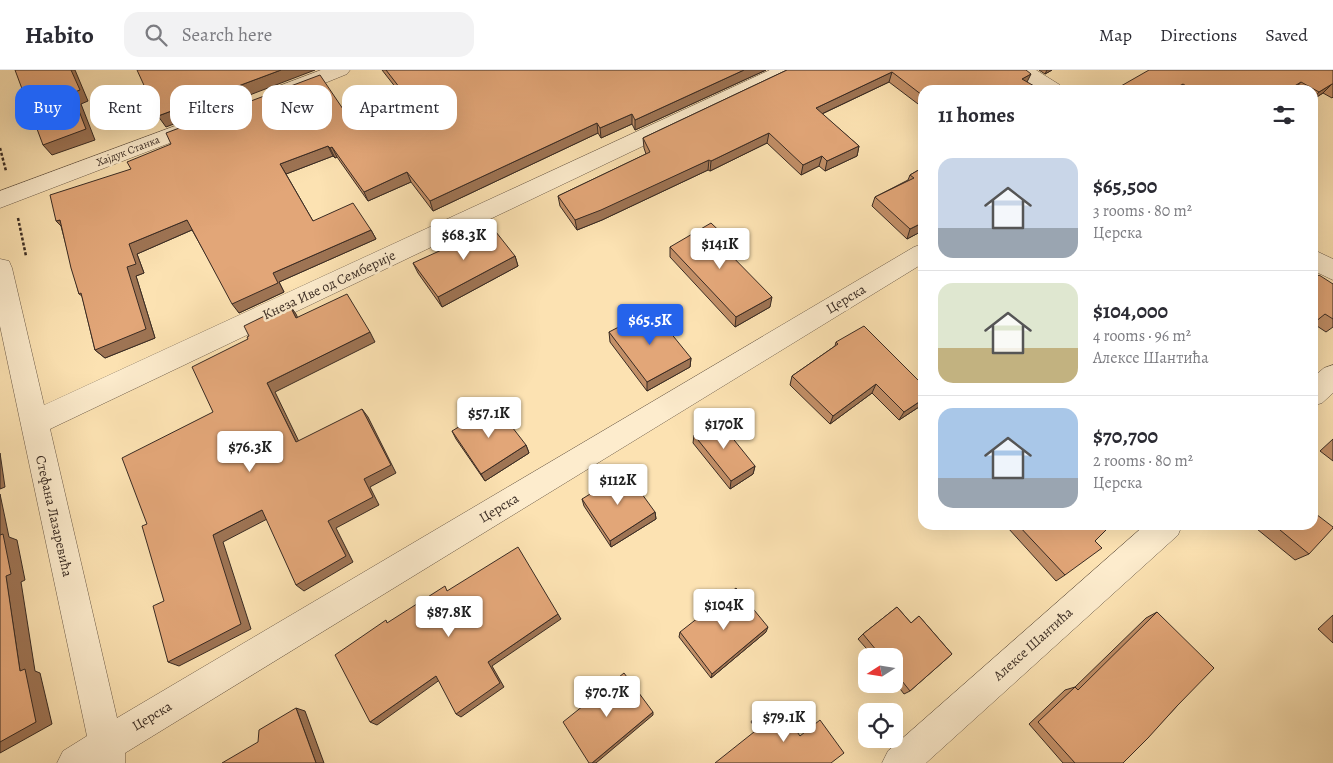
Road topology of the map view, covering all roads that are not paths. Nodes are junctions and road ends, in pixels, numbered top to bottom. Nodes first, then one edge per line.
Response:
1 (340, 70) edge
2 (787, 70) edge
3 (1022, 70) edge
4 (301, 85) edge
5 (1045, 85) edge
6 (183, 130) edge
7 (0, 200) edge
8 (918, 255) edge
9 (1318, 262) edge
10 (0, 268) edge
11 (1333, 271) edge
12 (1333, 376) edge
13 (1318, 390) edge
14 (34, 423) junction
15 (1161, 530) edge
16 (108, 754) edge
17 (75, 763) edge
18 (900, 763) edge

1 - 4 street
2 - 14 street, Кнеза Иве од Семберије
3 - 5 street
6 - 7 street, Хајдук Станка
8 - 16 street, Церска
9 - 11 street
10 - 14 street, Стефана Лазаревића
12 - 13 street
14 - 16 street, Стефана Лазаревића
15 - 18 street, Алексе Шантића
16 - 17 street, Церска

